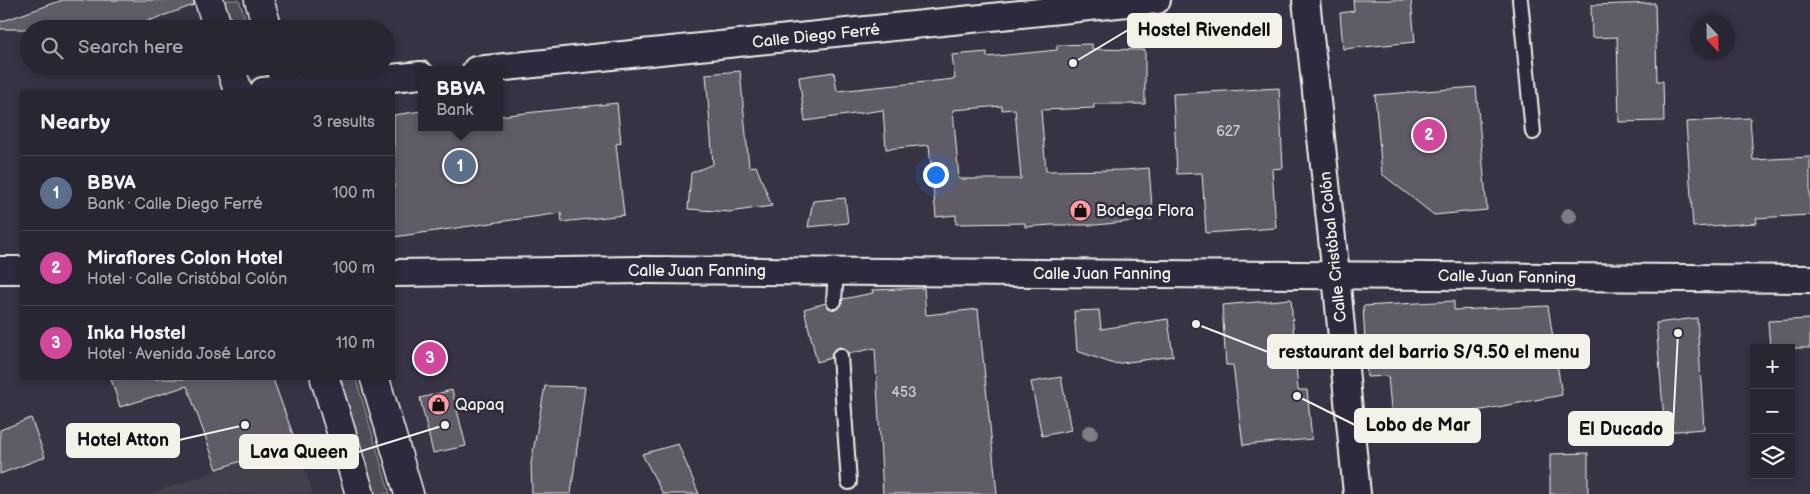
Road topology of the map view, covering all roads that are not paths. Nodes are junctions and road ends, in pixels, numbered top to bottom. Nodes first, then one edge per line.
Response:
1 (209, 0) edge
2 (259, 0) edge
3 (1157, 0) edge
4 (1306, 0) edge
5 (1520, 0) edge
6 (215, 20) edge
7 (265, 20) edge
8 (503, 67) edge
9 (233, 75) edge
10 (418, 75) edge
11 (279, 84) edge
12 (238, 90) edge
13 (1533, 132) dead end
14 (0, 270) edge
15 (20, 270) edge
16 (836, 271) junction
17 (395, 273) edge
18 (1336, 275) junction
19 (1810, 279) edge
20 (834, 301) dead end
21 (840, 356) dead end
22 (325, 380) edge
23 (375, 380) edge
24 (849, 482) dead end
25 (360, 494) edge
26 (409, 494) edge
27 (1357, 494) edge

1 - 6 main road
2 - 7 main road
3 - 8 street, Calle Diego Ferré
4 - 18 street, Calle Cristóbal Colón
5 - 13 lane
9 - 12 main road
10 - 11 street
14 - 15 street
16 - 17 street, Calle Juan Fanning
16 - 18 street, Calle Juan Fanning
16 - 20 lane
18 - 19 street, Calle Juan Fanning
18 - 27 street, Calle Cristóbal Colón
21 - 24 lane
22 - 25 main road
23 - 26 main road

